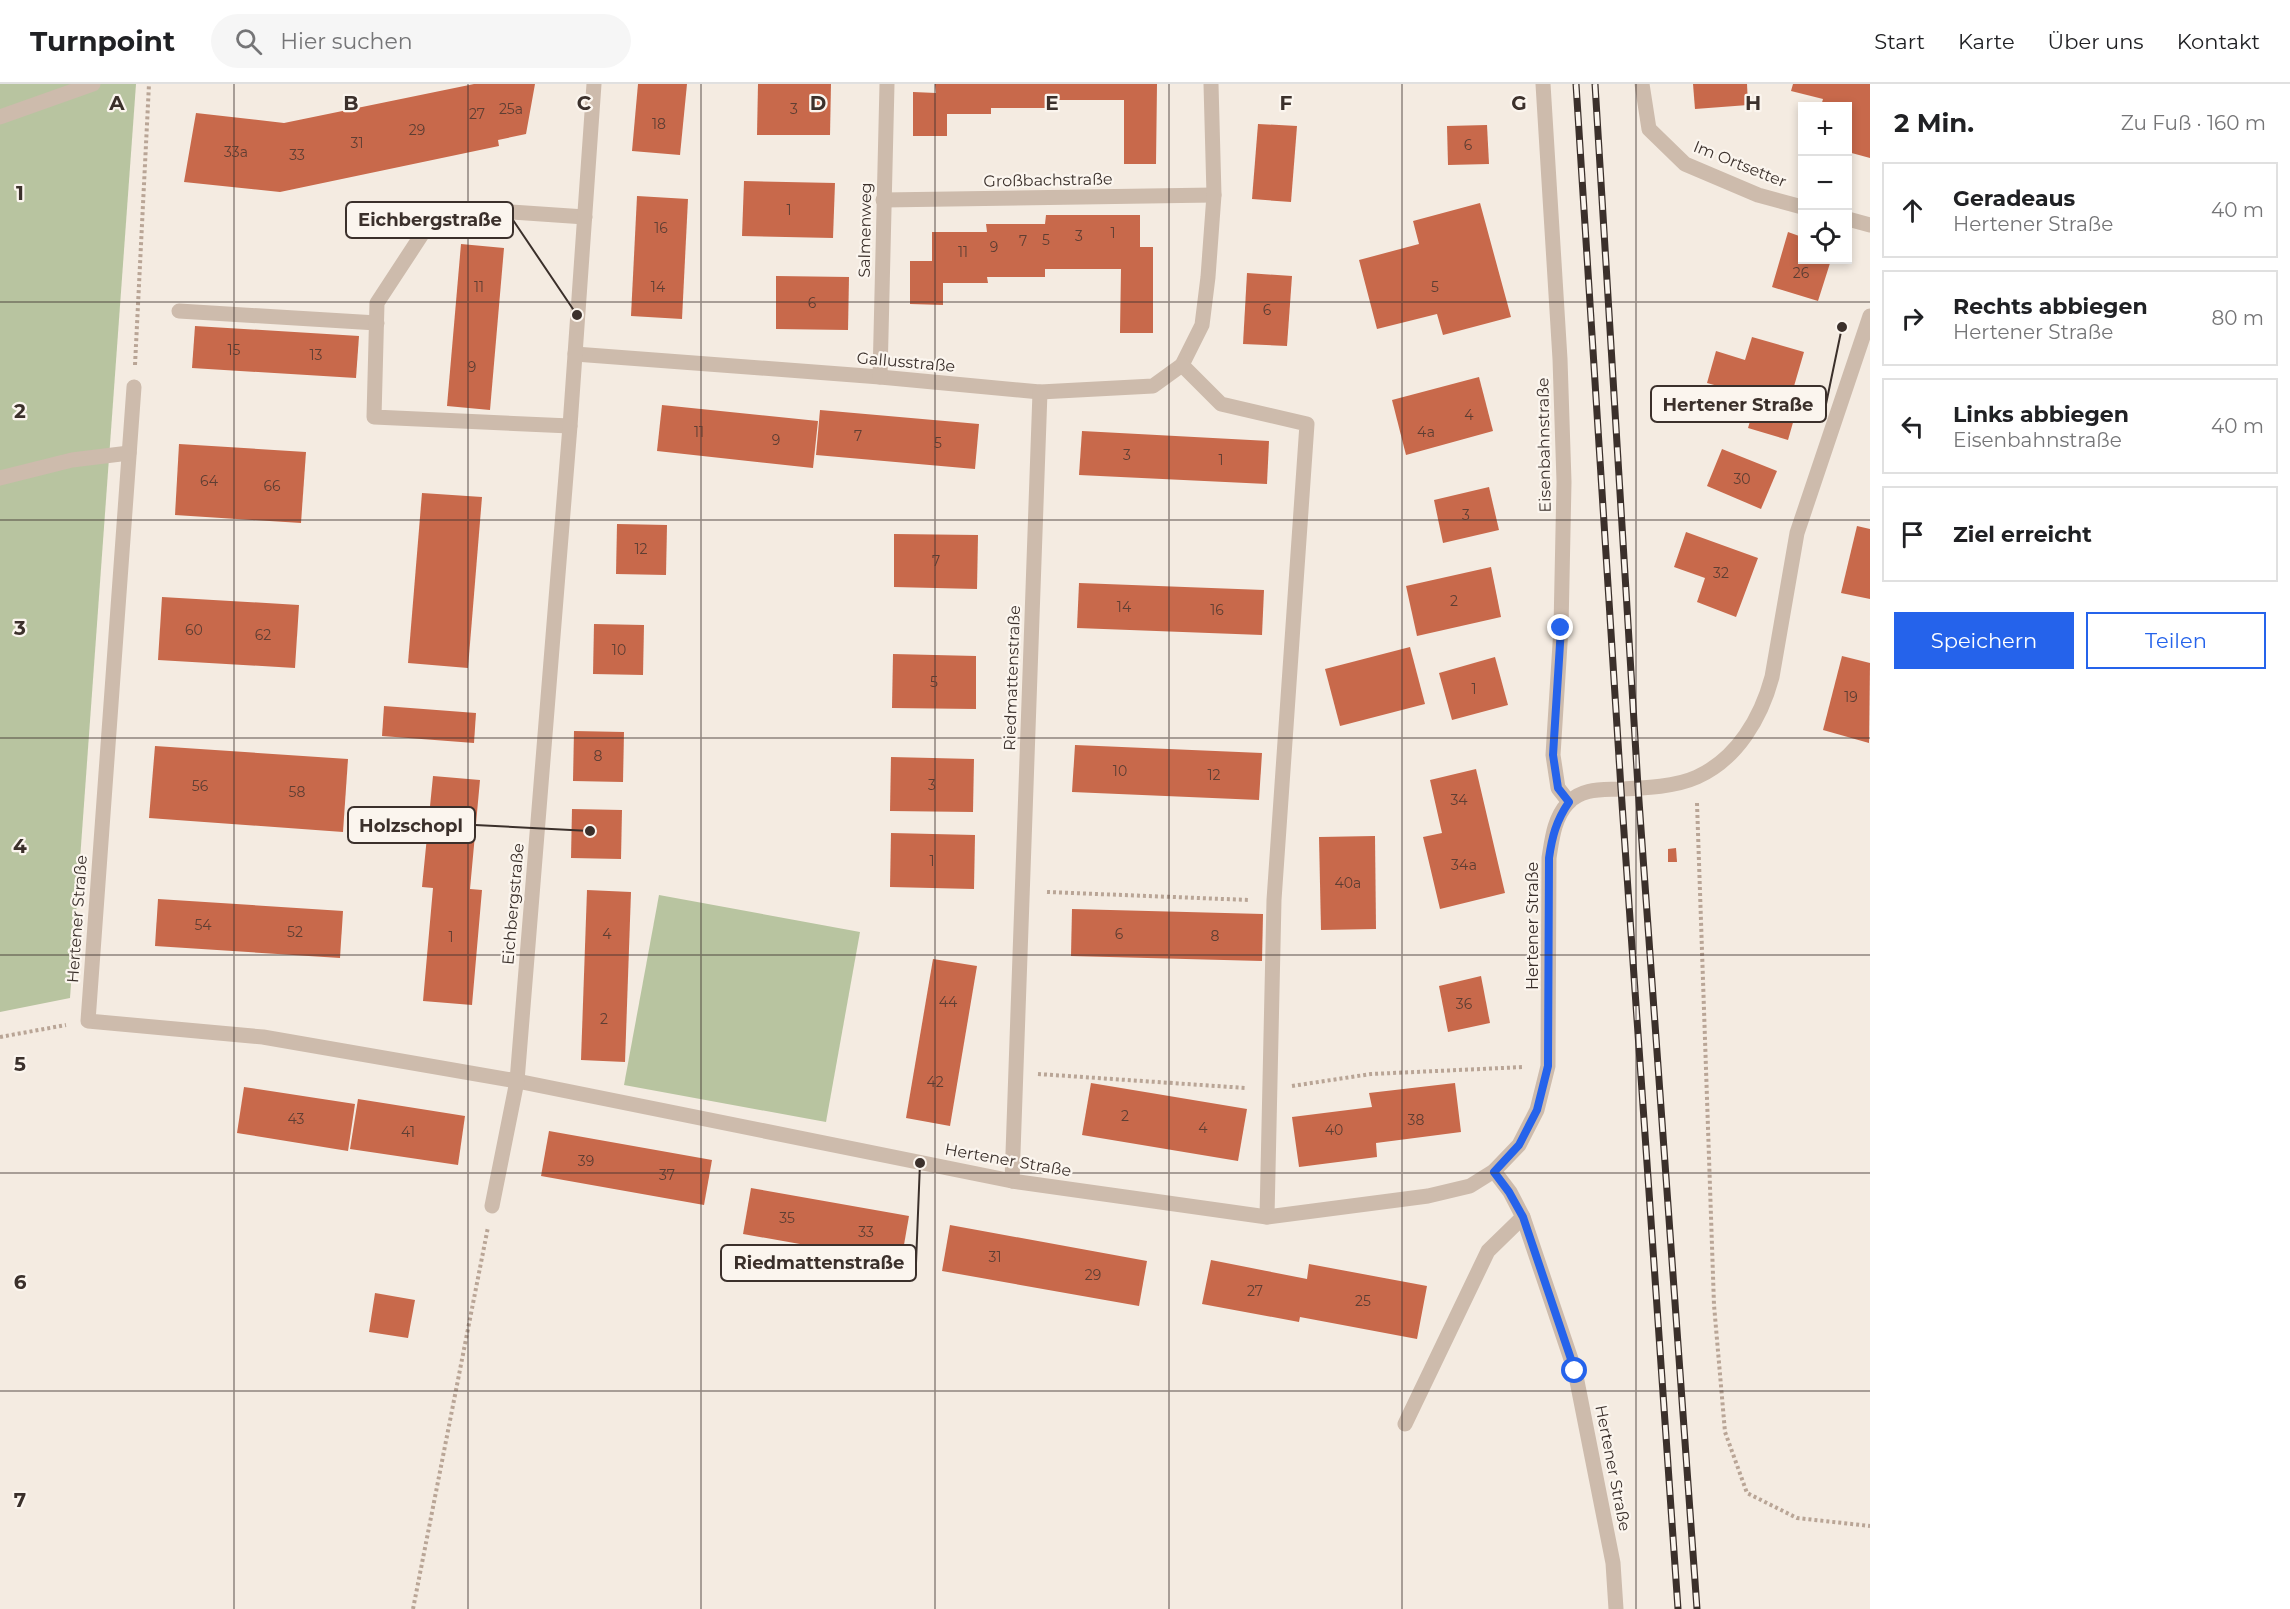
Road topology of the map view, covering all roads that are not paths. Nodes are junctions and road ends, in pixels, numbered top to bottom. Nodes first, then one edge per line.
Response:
1 (93, 84) edge
2 (594, 84) edge
3 (887, 84) edge
4 (1211, 84) edge
5 (1543, 84) edge
6 (1642, 84) edge
7 (0, 117) edge
8 (1214, 195) junction
9 (883, 200) junction
10 (1798, 206) edge
11 (585, 217) junction
12 (1852, 220) edge
13 (1870, 225) edge
14 (179, 311) dead end
15 (1870, 316) edge
16 (377, 323) junction
17 (575, 354) junction
18 (1182, 365) junction
19 (880, 377) junction
20 (134, 387) road end
21 (1040, 392) junction
22 (570, 426) junction
23 (129, 453) junction
24 (0, 478) edge
25 (1569, 802) junction
26 (517, 1081) junction
27 (1494, 1172) junction
28 (1012, 1181) junction
29 (492, 1206) road end
30 (1267, 1217) junction
31 (1523, 1217) junction
32 (1405, 1424) dead end
33 (1616, 1609) edge

1 - 7 street
2 - 11 street, Eichbergstraße
3 - 9 street, Salmenweg
4 - 8 street
5 - 25 street, Eisenbahnstraße
6 - 10 street, Im Ortsetter
8 - 9 street, Großbachstraße
8 - 18 street, Gallusstraße
9 - 19 street, Salmenweg
11 - 16 street
11 - 17 street, Eichbergstraße
12 - 13 street
14 - 16 street
15 - 25 street
16 - 22 street
17 - 19 street, Gallusstraße
17 - 22 street, Eichbergstraße
18 - 21 street, Gallusstraße
18 - 30 street
19 - 21 street, Gallusstraße
20 - 23 street, Hertener Straße
21 - 28 street, Riedmattenstraße
22 - 26 street, Eichbergstraße
23 - 24 street
23 - 26 street, Hertener Straße
25 - 27 street, Hertener Straße
26 - 28 street, Hertener Straße
26 - 29 street
27 - 30 street, Hertener Straße
27 - 31 street, Hertener Straße
28 - 30 street, Hertener Straße
31 - 32 street
31 - 33 street, Hertener Straße

